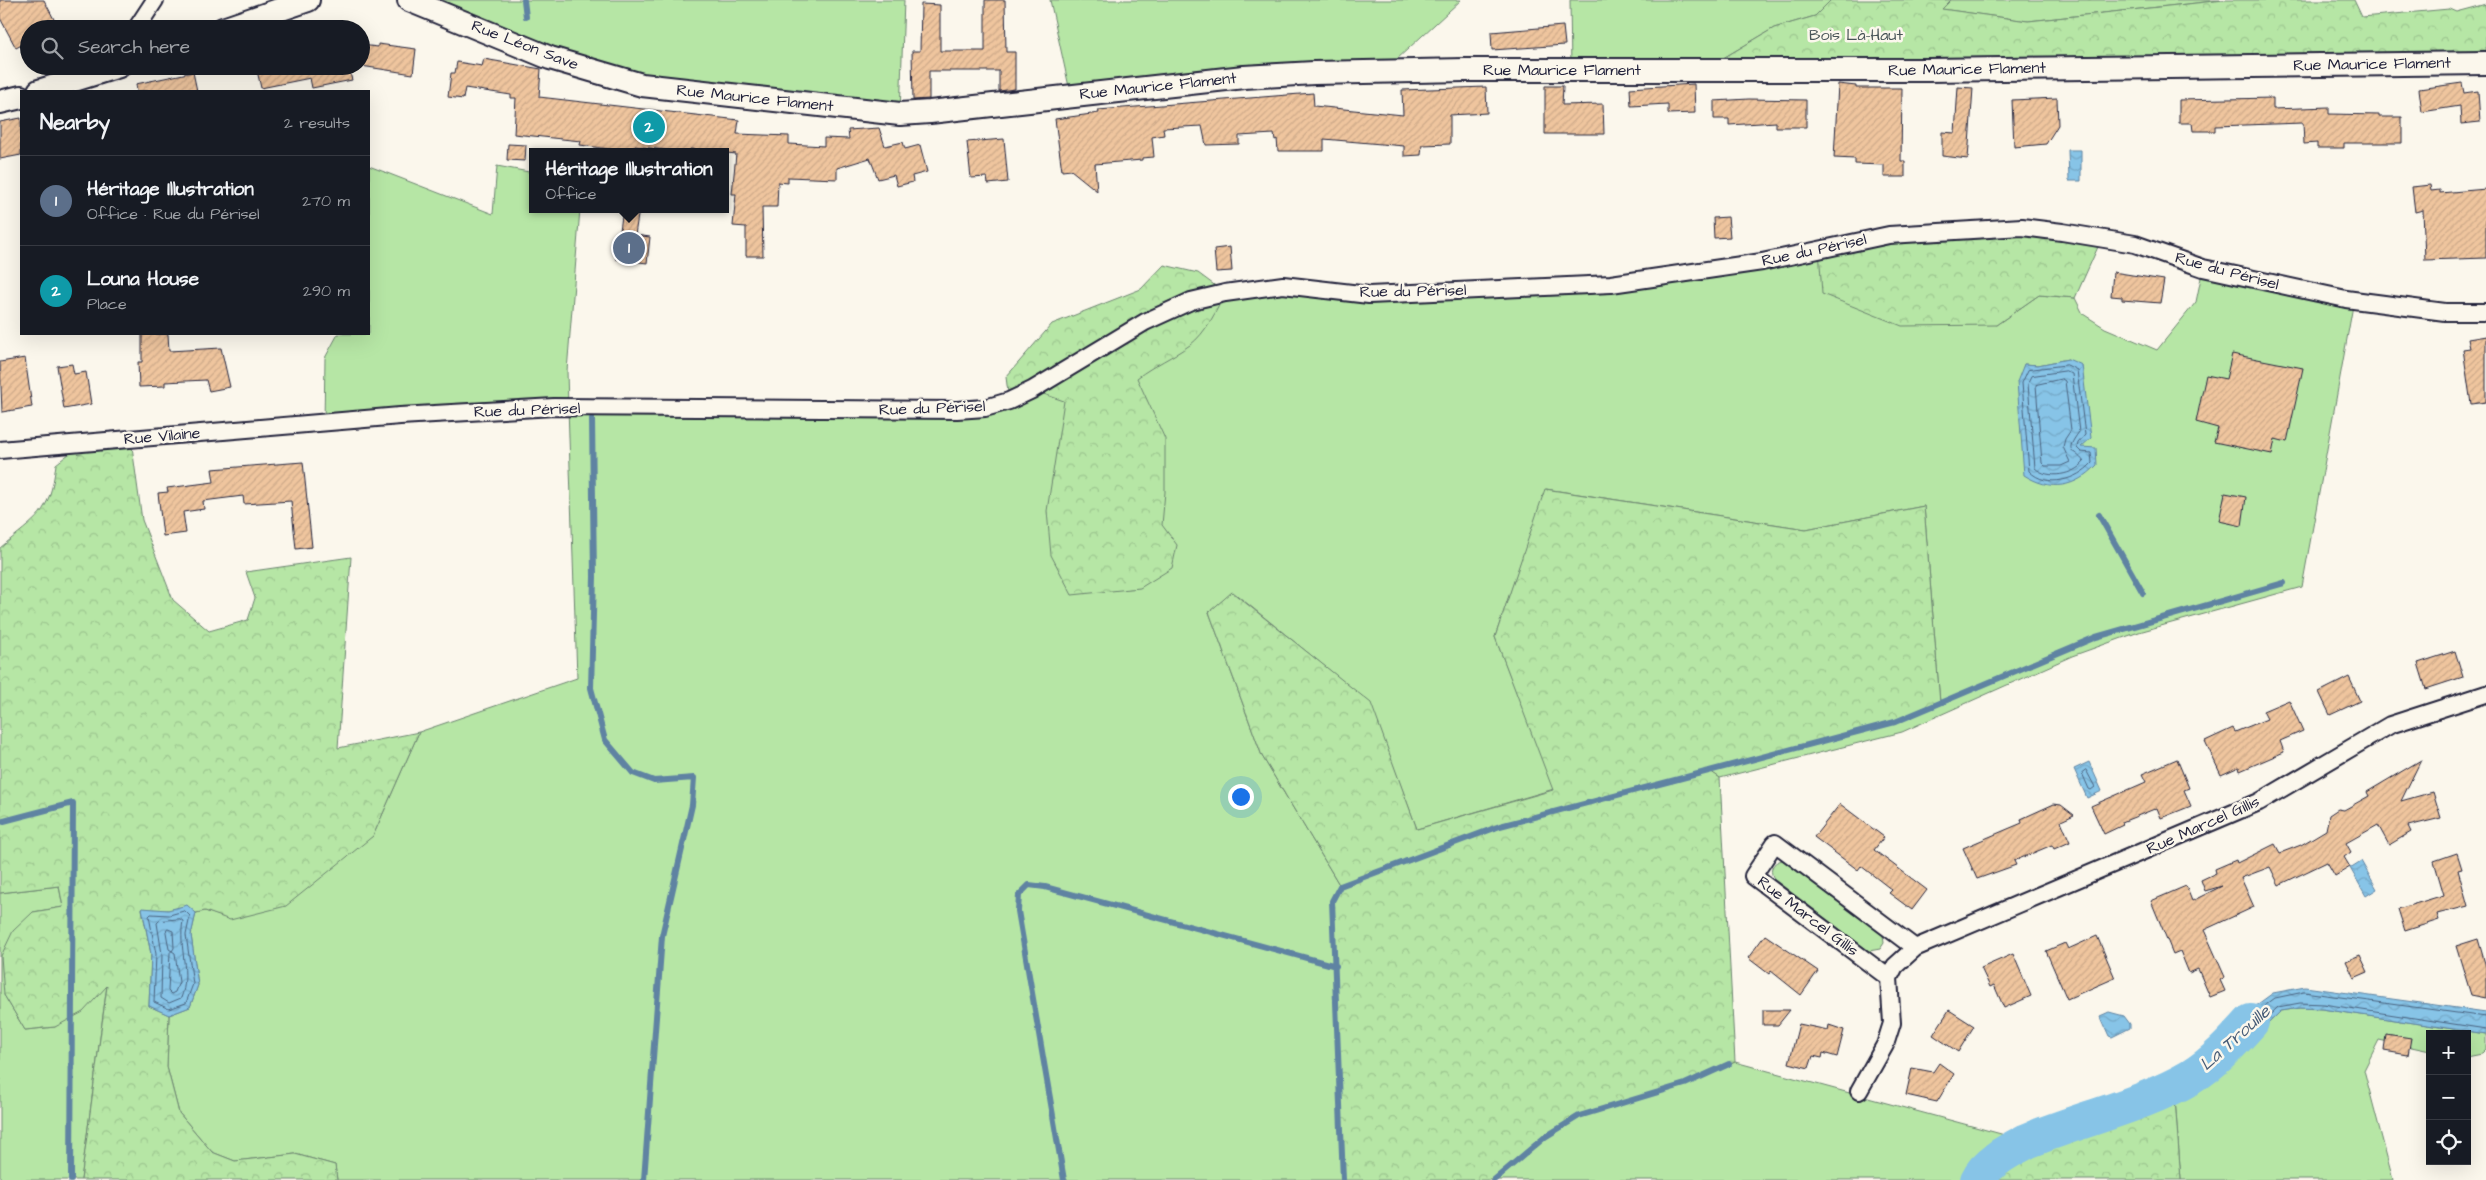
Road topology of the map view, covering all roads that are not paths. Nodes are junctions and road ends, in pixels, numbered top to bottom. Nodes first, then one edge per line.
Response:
1 (155, 0) edge
2 (308, 0) edge
3 (409, 0) edge
4 (142, 20) edge
5 (249, 20) edge
6 (2486, 65) edge
7 (86, 75) edge
8 (642, 86) joint
9 (43, 90) edge
10 (20, 96) edge
11 (0, 102) edge
12 (2486, 312) edge
13 (324, 423) joint
14 (0, 450) edge
15 (2486, 694) edge
16 (1915, 948) junction
17 (1889, 978) junction
18 (1859, 1091) dead end

1 - 4 street
2 - 5 street
3 - 8 street, Rue Léon Save
6 - 8 street, Rue Maurice Flament
7 - 9 street
10 - 11 street
12 - 13 street, Rue du Périsel
13 - 14 street, Rue Vilaine
15 - 16 street, Rue Marcel Gillis
16 - 17 street, Rue Marcel Gillis
16 - 17 street, Rue Marcel Gillis
17 - 18 street

